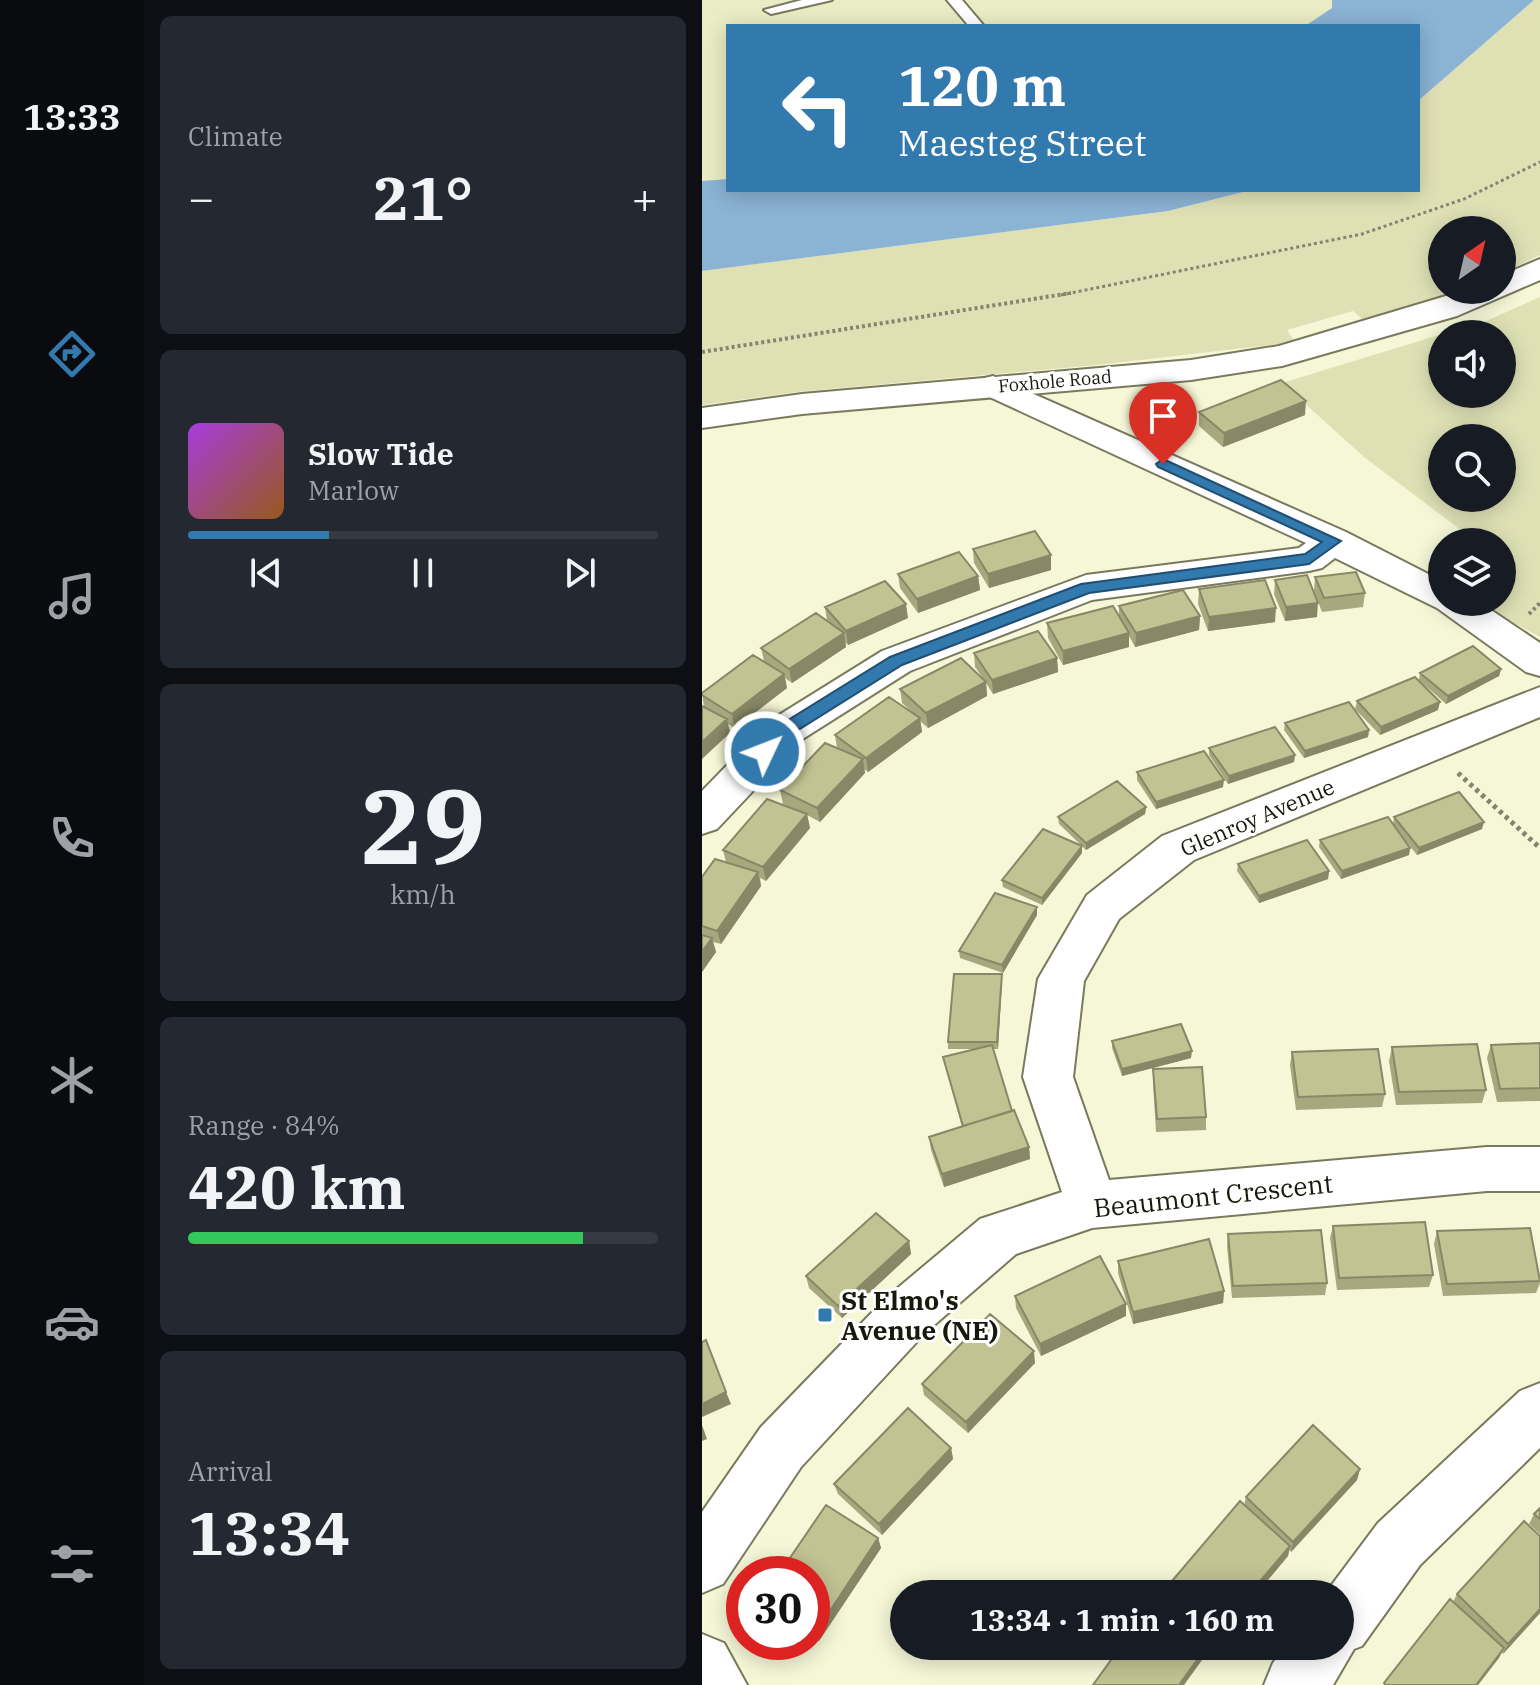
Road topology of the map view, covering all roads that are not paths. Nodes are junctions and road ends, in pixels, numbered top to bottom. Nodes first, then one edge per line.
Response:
1 (825, 0) edge
2 (954, 0) edge
3 (771, 10) dead end
4 (975, 24) edge
5 (1540, 268) edge
6 (1516, 280) edge
7 (1459, 304) edge
8 (993, 386) junction
9 (702, 418) edge
10 (1333, 541) junction
11 (1428, 590) edge
12 (1473, 616) edge
13 (1540, 662) edge
14 (1540, 701) edge
15 (702, 818) edge
16 (1540, 1169) edge
17 (1092, 1205) junction
18 (1540, 1410) edge
19 (702, 1563) edge
20 (1354, 1605) edge
21 (1314, 1660) edge
22 (702, 1665) edge
23 (716, 1685) edge
24 (1295, 1685) edge

1 - 3 lane
2 - 4 lane
5 - 6 street
7 - 8 street, Foxhole Road
8 - 9 street, Foxhole Road
8 - 10 street
10 - 11 street
10 - 15 street
12 - 13 street
14 - 17 street, Glenroy Avenue
16 - 17 street, Beaumont Crescent
17 - 19 street, Beaumont Crescent
18 - 20 street
21 - 24 street
22 - 23 street

